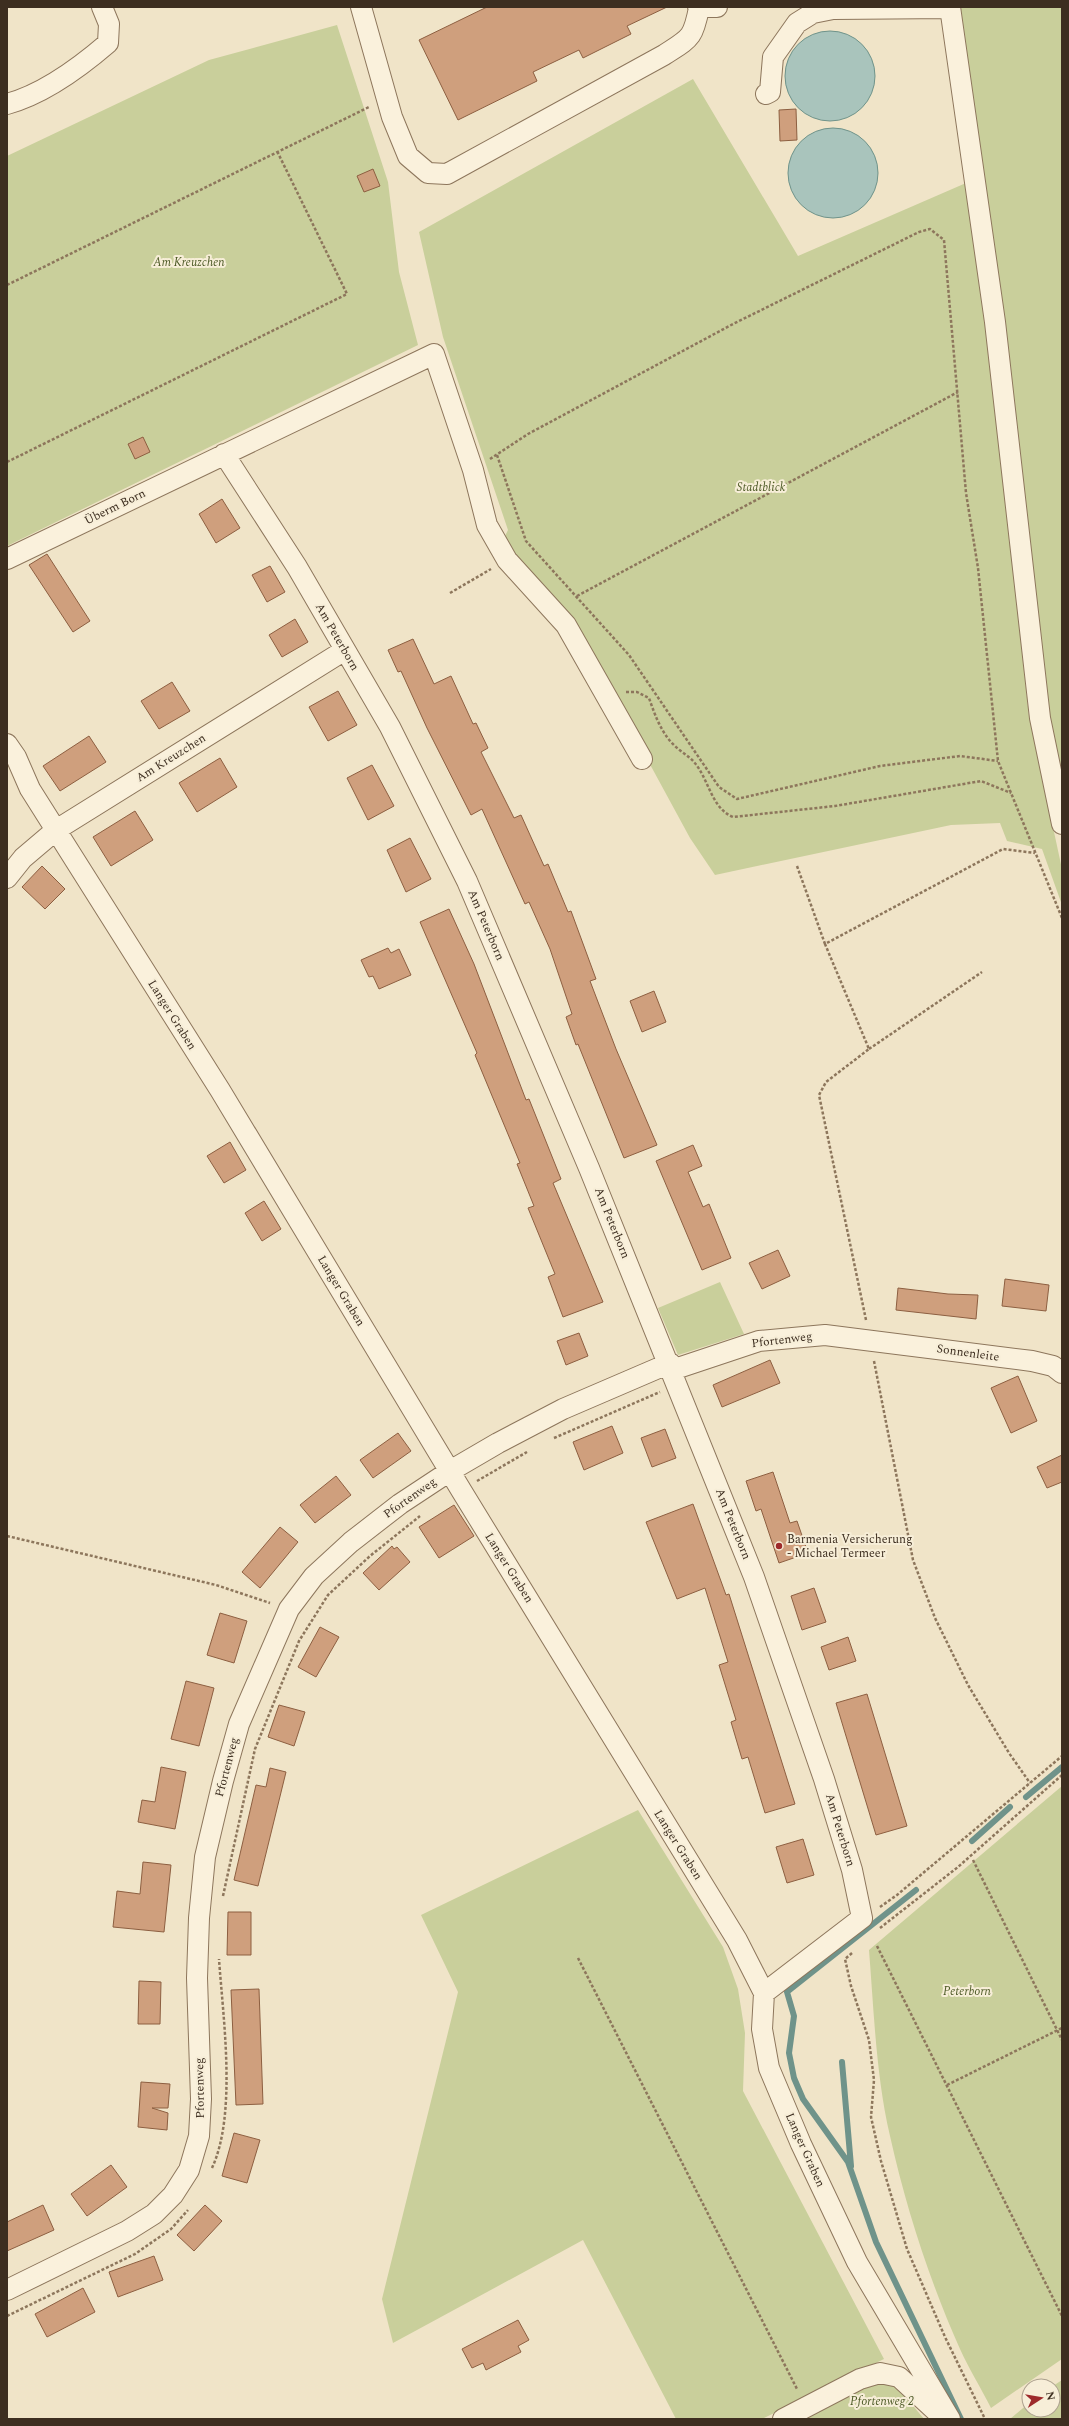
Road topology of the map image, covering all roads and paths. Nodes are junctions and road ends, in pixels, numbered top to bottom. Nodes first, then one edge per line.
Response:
1 (102, 7) edge
2 (361, 7) edge
3 (705, 7) edge
4 (950, 7) edge
5 (766, 94) dead end
6 (7, 104) edge
7 (372, 106) dead end
8 (277, 151) junction
9 (7, 285) edge
10 (958, 392) junction
11 (224, 454) junction
12 (497, 455) junction
13 (7, 462) edge
14 (473, 470) junction
15 (7, 560) edge
16 (507, 560) junction
17 (450, 592) dead end
18 (577, 596) junction
19 (345, 650) junction
20 (610, 701) junction
21 (7, 744) edge
22 (642, 759) dead end
23 (998, 761) junction
24 (1010, 793) junction
25 (1062, 824) edge
26 (56, 830) junction
27 (1035, 853) junction
28 (797, 866) dead end
29 (7, 878) edge
30 (1062, 918) edge
31 (825, 944) junction
32 (982, 972) dead end
33 (869, 1049) junction
34 (871, 1340) junction
35 (673, 1372) junction
36 (1062, 1373) edge
37 (550, 1440) dead end
38 (532, 1450) dead end
39 (450, 1471) junction
40 (461, 1490) junction
41 (424, 1514) dead end
42 (7, 1536) edge
43 (289, 1609) junction
44 (1062, 1756) edge
45 (1062, 1776) edge
46 (1030, 1783) junction
47 (973, 1860) dead end
48 (222, 1900) dead end
49 (862, 1918) junction
50 (877, 1931) dead end
51 (877, 1946) dead end
52 (855, 1950) dead end
53 (219, 1953) dead end
54 (578, 1958) dead end
55 (764, 1993) junction
56 (1062, 2028) edge
57 (1057, 2030) junction
58 (1062, 2040) edge
59 (947, 2085) junction
60 (211, 2170) dead end
61 (189, 2209) dead end
62 (7, 2290) edge
63 (7, 2316) edge
64 (1062, 2316) edge
65 (806, 2407) junction
66 (783, 2419) edge
67 (945, 2419) edge
68 (950, 2419) edge
69 (985, 2419) edge

1 - 6 street
2 - 3 street
4 - 5 street
4 - 25 street
7 - 8 path
8 - 9 path
8 - 13 path
10 - 12 path
10 - 18 path
10 - 23 path
11 - 14 street, Überm Born
11 - 15 street, Überm Born
11 - 19 street, Am Peterborn
12 - 14 path
12 - 18 path
14 - 16 street
16 - 17 path
16 - 20 street
18 - 23 path
19 - 26 street, Am Kreuzchen
19 - 35 street, Am Peterborn
20 - 22 street
20 - 24 path
21 - 26 street, Langer Graben
23 - 24 path
24 - 27 path
26 - 29 street, Am Kreuzchen
26 - 39 street, Langer Graben
27 - 30 path
27 - 31 path
28 - 31 path
31 - 33 path
32 - 33 path
33 - 34 path
34 - 35 street, Pfortenweg
34 - 36 street, Sonnenleite
34 - 46 path
35 - 37 path
35 - 39 street, Pfortenweg
35 - 49 street, Am Peterborn
38 - 40 path
39 - 40 street, Langer Graben
39 - 43 street, Pfortenweg
40 - 55 street, Langer Graben
41 - 48 path
42 - 43 path
43 - 62 street, Pfortenweg
44 - 46 path
45 - 50 path
46 - 49 path
47 - 57 path
49 - 55 street
51 - 59 path
52 - 69 path
53 - 60 path
54 - 65 path
55 - 68 street, Langer Graben
56 - 57 path
57 - 58 path
57 - 59 path
59 - 64 path
61 - 63 path
65 - 66 street
65 - 67 street

